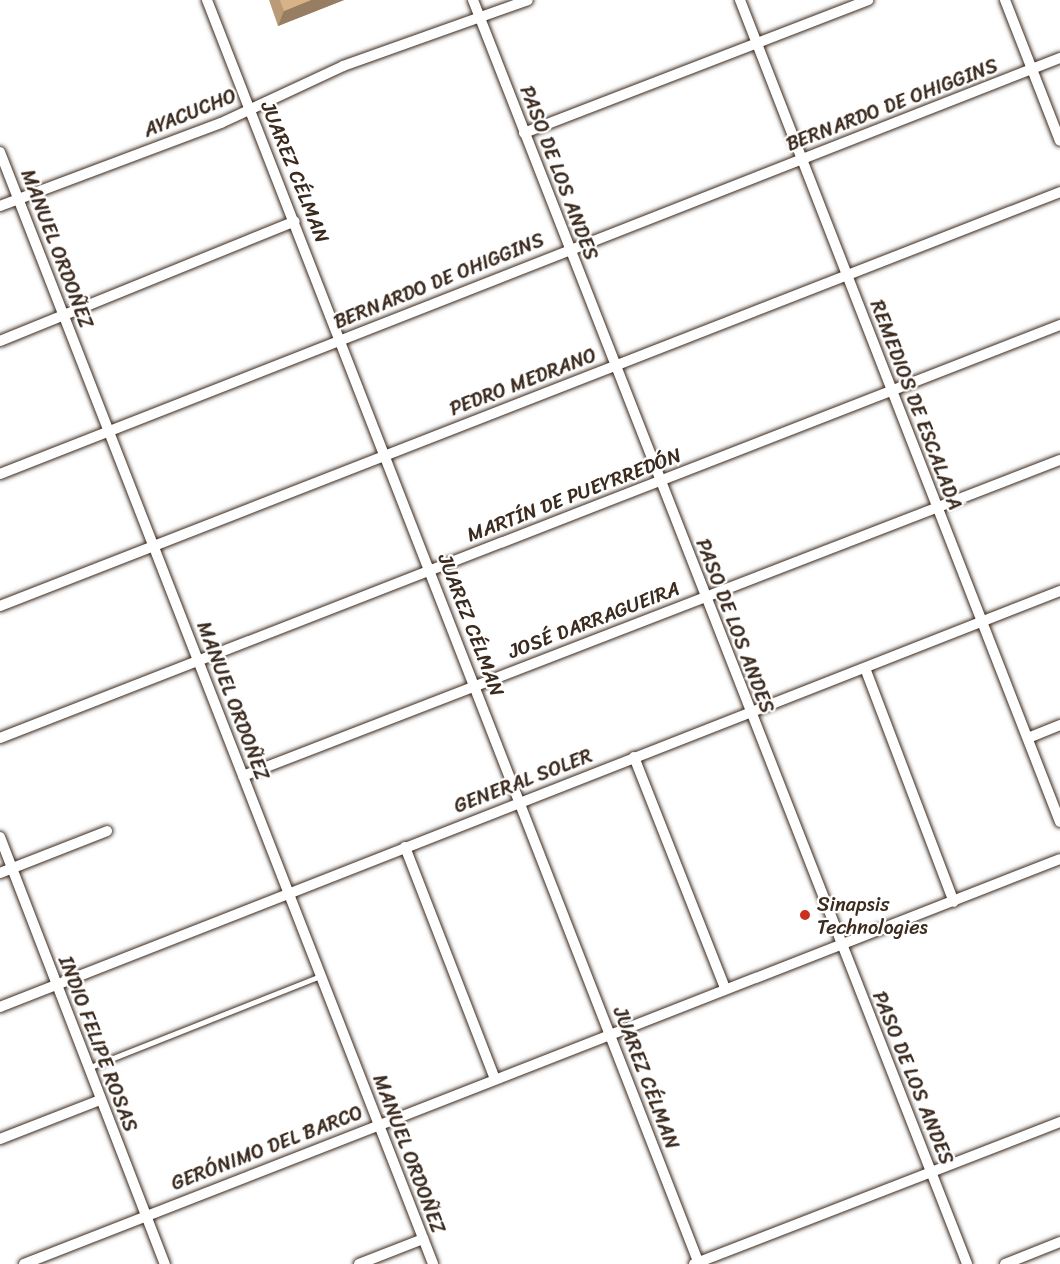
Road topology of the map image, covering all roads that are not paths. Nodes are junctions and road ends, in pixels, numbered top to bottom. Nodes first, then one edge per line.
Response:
1 (207, 0) edge
2 (472, 0) edge
3 (528, 0) edge
4 (740, 0) edge
5 (868, 0) edge
6 (1005, 0) edge
7 (480, 19) junction
8 (757, 44) junction
9 (1060, 58) edge
10 (1032, 69) junction
11 (250, 108) junction
12 (524, 133) junction
13 (1060, 141) edge
14 (0, 152) edge
15 (802, 159) junction
16 (1060, 192) edge
17 (18, 199) junction
18 (0, 206) edge
19 (295, 221) junction
20 (569, 249) junction
21 (847, 275) junction
22 (64, 316) junction
23 (1060, 325) edge
24 (342, 339) junction
25 (0, 341) edge
26 (616, 365) junction
27 (891, 392) junction
28 (109, 432) junction
29 (386, 455) junction
30 (1060, 460) edge
31 (0, 474) edge
32 (661, 482) junction
33 (936, 507) junction
34 (154, 547) junction
35 (431, 570) junction
36 (1060, 591) edge
37 (704, 596) junction
38 (0, 606) edge
39 (981, 622) junction
40 (198, 661) junction
41 (865, 668) junction
42 (475, 686) junction
43 (750, 713) junction
44 (1060, 726) edge
45 (0, 738) edge
46 (1028, 738) junction
47 (634, 757) junction
48 (243, 776) junction
49 (521, 801) junction
50 (1060, 822) edge
51 (107, 831) dead end
52 (0, 837) edge
53 (405, 847) junction
54 (1060, 859) edge
55 (12, 868) junction
56 (0, 873) edge
57 (288, 893) junction
58 (954, 902) junction
59 (839, 945) junction
60 (321, 976) junction
61 (55, 985) junction
62 (725, 988) junction
63 (0, 1007) edge
64 (610, 1035) junction
65 (88, 1068) junction
66 (495, 1079) junction
67 (100, 1100) junction
68 (1060, 1122) edge
69 (378, 1124) junction
70 (0, 1139) edge
71 (932, 1173) junction
72 (146, 1215) junction
73 (423, 1239) junction
74 (1060, 1242) edge
75 (697, 1263) edge
76 (24, 1264) edge
77 (165, 1264) edge
78 (359, 1264) edge
79 (433, 1264) edge
80 (967, 1264) edge
81 (1005, 1264) edge

1 - 11 street, JUAREZ CÉLMAN
2 - 7 street, PASO DE LOS ANDES
3 - 7 street, AYACUCHO
4 - 8 street, REMEDIOS DE ESCALADA
5 - 8 street
6 - 10 street
7 - 11 street, AYACUCHO
7 - 12 street, PASO DE LOS ANDES
8 - 12 street
8 - 15 street, REMEDIOS DE ESCALADA
9 - 10 street, BERNARDO DE OHIGGINS
10 - 13 street
10 - 15 street, BERNARDO DE OHIGGINS
11 - 17 street, AYACUCHO
11 - 19 street, JUAREZ CÉLMAN
12 - 20 street, PASO DE LOS ANDES
14 - 17 street, MANUEL ORDOÑEZ
15 - 20 street, BERNARDO DE OHIGGINS
15 - 21 street, REMEDIOS DE ESCALADA
16 - 21 street, PEDRO MEDRANO
17 - 18 street, AYACUCHO
17 - 22 street, MANUEL ORDOÑEZ
19 - 22 street
19 - 24 street, JUAREZ CÉLMAN
20 - 24 street, BERNARDO DE OHIGGINS
20 - 26 street, PASO DE LOS ANDES
21 - 26 street, PEDRO MEDRANO
21 - 27 street, REMEDIOS DE ESCALADA
22 - 25 street
22 - 28 street, MANUEL ORDOÑEZ
23 - 27 street, MARTÍN DE PUEYRREDÓN
24 - 28 street, BERNARDO DE OHIGGINS
24 - 29 street, JUAREZ CÉLMAN
26 - 29 street, PEDRO MEDRANO
26 - 32 street, PASO DE LOS ANDES
27 - 32 street, MARTÍN DE PUEYRREDÓN
27 - 33 street, REMEDIOS DE ESCALADA
28 - 31 street, BERNARDO DE OHIGGINS
28 - 34 street, MANUEL ORDOÑEZ
29 - 34 street, PEDRO MEDRANO
29 - 35 street, JUAREZ CÉLMAN
30 - 33 street, JOSÉ DARRAGUEIRA
32 - 35 street, MARTÍN DE PUEYRREDÓN
32 - 37 street, PASO DE LOS ANDES
33 - 37 street, JOSÉ DARRAGUEIRA
33 - 39 street, REMEDIOS DE ESCALADA
34 - 38 street, PEDRO MEDRANO
34 - 40 street, MANUEL ORDOÑEZ
35 - 40 street, MARTÍN DE PUEYRREDÓN
35 - 42 street, JUAREZ CÉLMAN
36 - 39 street, GENERAL SOLER
37 - 42 street, JOSÉ DARRAGUEIRA
37 - 43 street, PASO DE LOS ANDES
39 - 41 street, GENERAL SOLER
39 - 46 street, REMEDIOS DE ESCALADA
40 - 45 street, MARTÍN DE PUEYRREDÓN
40 - 48 street, MANUEL ORDOÑEZ
41 - 43 street, GENERAL SOLER
41 - 58 street
42 - 48 street, JOSÉ DARRAGUEIRA
42 - 49 street, JUAREZ CÉLMAN
43 - 47 street, GENERAL SOLER
43 - 59 street, PASO DE LOS ANDES
44 - 46 street
46 - 50 street, REMEDIOS DE ESCALADA
47 - 49 street, GENERAL SOLER
47 - 62 street
48 - 57 street, MANUEL ORDOÑEZ
49 - 53 street, GENERAL SOLER
49 - 64 street, JUAREZ CÉLMAN
51 - 55 street
52 - 55 street, INDIO FELIPE ROSAS
53 - 57 street, GENERAL SOLER
53 - 66 street
54 - 58 street, GERÓNIMO DEL BARCO
55 - 56 street
55 - 61 street, INDIO FELIPE ROSAS
57 - 60 street, MANUEL ORDOÑEZ
57 - 61 street, GENERAL SOLER
58 - 59 street, GERÓNIMO DEL BARCO
59 - 62 street, GERÓNIMO DEL BARCO
59 - 71 street, PASO DE LOS ANDES
60 - 65 lane
60 - 69 street, MANUEL ORDOÑEZ
61 - 63 street, GENERAL SOLER
61 - 65 street, INDIO FELIPE ROSAS
62 - 64 street, GERÓNIMO DEL BARCO
64 - 66 street, GERÓNIMO DEL BARCO
64 - 75 street, JUAREZ CÉLMAN
65 - 67 street, INDIO FELIPE ROSAS
66 - 69 street, GERÓNIMO DEL BARCO
67 - 70 street
67 - 72 street, INDIO FELIPE ROSAS
68 - 71 street
69 - 72 street, GERÓNIMO DEL BARCO
69 - 73 street, MANUEL ORDOÑEZ
71 - 75 street
71 - 80 street, PASO DE LOS ANDES
72 - 76 street, GERÓNIMO DEL BARCO
72 - 77 street, INDIO FELIPE ROSAS
73 - 78 street
73 - 79 street, MANUEL ORDOÑEZ
74 - 81 street

